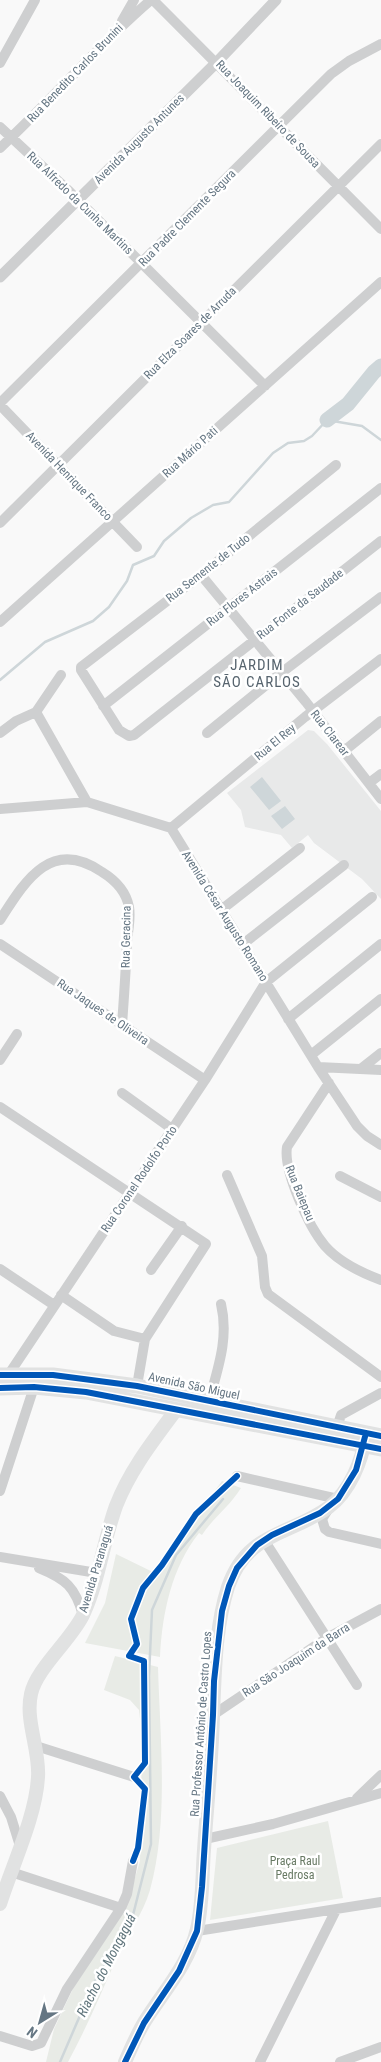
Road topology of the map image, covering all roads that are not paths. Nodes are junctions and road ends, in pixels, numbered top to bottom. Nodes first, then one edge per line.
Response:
1 (35, 0) edge
2 (134, 0) edge
3 (152, 0) edge
4 (276, 0) edge
5 (118, 28) junction
6 (381, 44) edge
7 (217, 62) junction
8 (0, 63) edge
9 (280, 126) junction
10 (0, 127) edge
11 (12, 137) junction
12 (381, 144) edge
13 (0, 148) edge
14 (339, 186) junction
15 (78, 200) junction
16 (381, 229) edge
17 (142, 263) junction
18 (0, 276) edge
19 (381, 282) edge
20 (200, 324) junction
21 (265, 386) junction
22 (0, 404) edge
23 (58, 465) junction
24 (336, 466) dead end
25 (381, 488) edge
26 (113, 521) junction
27 (0, 523) edge
28 (381, 541) edge
29 (137, 547) dead end
30 (201, 575) junction
31 (381, 597) edge
32 (228, 608) junction
33 (0, 622) edge
34 (254, 640) junction
35 (381, 659) edge
36 (281, 673) junction
37 (61, 675) dead end
38 (103, 706) junction
39 (313, 711) junction
40 (36, 712) junction
41 (381, 721) edge
42 (0, 733) edge
43 (207, 733) dead end
44 (344, 751) junction
45 (381, 774) edge
46 (369, 783) junction
47 (381, 799) edge
48 (87, 802) junction
49 (0, 809) edge
50 (171, 828) junction
51 (300, 848) dead end
52 (344, 866) dead end
53 (372, 897) dead end
54 (222, 910) junction
55 (0, 920) edge
56 (0, 944) edge
57 (243, 944) junction
58 (381, 944) edge
59 (266, 982) junction
60 (381, 999) edge
61 (288, 1019) junction
62 (122, 1025) junction
63 (18, 1034) dead end
64 (381, 1053) edge
65 (311, 1055) junction
66 (0, 1060) edge
67 (318, 1067) junction
68 (362, 1068) junction
69 (381, 1070) edge
70 (205, 1080) junction
71 (329, 1083) junction
72 (122, 1093) dead end
73 (0, 1107) edge
74 (172, 1129) junction
75 (381, 1145) edge
76 (227, 1175) dead end
77 (340, 1176) dead end
78 (130, 1192) junction
79 (381, 1197) edge
80 (182, 1226) junction
81 (0, 1269) edge
82 (151, 1270) dead end
83 (381, 1280) edge
84 (61, 1295) junction
85 (221, 1304) dead end
86 (54, 1305) junction
87 (145, 1339) junction
88 (5, 1375) edge
89 (381, 1377) edge
90 (137, 1386) junction
91 (34, 1387) junction
92 (0, 1388) edge
93 (381, 1393) edge
94 (205, 1400) junction
95 (176, 1410) junction
96 (337, 1427) junction
97 (371, 1438) edge
98 (381, 1449) edge
99 (237, 1476) dead end
100 (0, 1491) edge
101 (334, 1503) junction
102 (264, 1540) junction
103 (381, 1544) edge
104 (0, 1557) edge
105 (22, 1561) junction
106 (97, 1573) junction
107 (381, 1609) edge
108 (83, 1615) junction
109 (327, 1638) junction
110 (357, 1685) dead end
111 (214, 1715) junction
112 (36, 1746) junction
113 (381, 1775) edge
114 (134, 1777) dead end
115 (381, 1793) edge
116 (0, 1796) edge
117 (354, 1800) junction
118 (205, 1839) junction
119 (20, 1846) junction
120 (133, 1861) dead end
121 (11, 1872) junction
122 (381, 1902) edge
123 (0, 1904) edge
124 (121, 1908) junction
125 (336, 1910) junction
126 (196, 1931) junction
127 (0, 2036) edge
128 (381, 2047) edge
129 (125, 2062) edge
130 (260, 2062) edge
131 (340, 2062) edge

1 - 8 street
2 - 5 street
3 - 5 street, Rua Benedito Carlos Brunini
3 - 7 street, Rua Joaquim Ribeiro de Sousa
4 - 7 street, Avenida Augusto Antunes
5 - 11 street, Rua Benedito Carlos Brunini
6 - 9 street, Rua Padre Clemente Segura
7 - 9 street, Rua Joaquim Ribeiro de Sousa
7 - 15 street, Avenida Augusto Antunes
9 - 14 street, Rua Joaquim Ribeiro de Sousa
9 - 17 street, Rua Padre Clemente Segura
10 - 11 street, Rua Alfredo da Cunha Martins
11 - 13 street, Rua Benedito Carlos Brunini
11 - 15 street, Rua Alfredo da Cunha Martins
12 - 14 street, Rua Elza Soares de Arruda
14 - 16 street, Rua Joaquim Ribeiro de Sousa
14 - 20 street, Rua Elza Soares de Arruda
15 - 17 street, Rua Alfredo da Cunha Martins
15 - 18 street, Avenida Augusto Antunes
17 - 20 street, Rua Alfredo da Cunha Martins
17 - 22 street, Rua Padre Clemente Segura
19 - 21 street, Rua Mário Pati
20 - 21 street, Rua Alfredo da Cunha Martins
20 - 23 street, Rua Elza Soares de Arruda
21 - 26 street, Rua Mário Pati
22 - 23 street, Avenida Henrique Franco
23 - 26 street, Avenida Henrique Franco
23 - 27 street, Rua Elza Soares de Arruda
24 - 30 street, Rua Semente de Tudo
25 - 32 street, Rua Flores Astrais
26 - 29 street, Avenida Henrique Franco
26 - 33 street, Rua Mário Pati
28 - 34 street, Rua Fonte da Saudade
30 - 32 street, Rua Clarear
30 - 38 street, Rua Semente de Tudo
31 - 36 street
32 - 34 street, Rua Clarear
32 - 38 street, Rua Flores Astrais
34 - 36 street, Rua Clarear
34 - 38 street, Rua Fonte da Saudade
35 - 39 street, Rua El Rey
36 - 39 street, Rua Clarear
36 - 43 street
37 - 40 street
39 - 44 street, Rua Clarear
39 - 50 street, Rua El Rey
40 - 42 street
40 - 48 street
41 - 44 street
44 - 46 street, Rua Clarear
45 - 46 street
46 - 47 street, Rua Clarear
48 - 49 street
48 - 50 street
50 - 54 street, Avenida César Augusto Romano
51 - 54 street
52 - 57 street
53 - 59 street, Rua Coronel Rodolfo Porto
54 - 57 street, Avenida César Augusto Romano
55 - 62 street, Rua Geracina
56 - 62 street, Rua Jaques de Oliveira
57 - 59 street, Avenida César Augusto Romano
58 - 61 street
59 - 61 street, Avenida César Augusto Romano
59 - 70 street, Rua Coronel Rodolfo Porto
60 - 65 street
61 - 65 street, Avenida César Augusto Romano
62 - 70 street, Rua Jaques de Oliveira
63 - 66 street
64 - 68 street
65 - 67 street, Avenida César Augusto Romano
67 - 68 street
67 - 71 street, Avenida César Augusto Romano
68 - 69 street
70 - 74 street, Rua Coronel Rodolfo Porto
71 - 75 street, Avenida César Augusto Romano
71 - 83 street, Rua Baiepau
72 - 74 street
73 - 78 street
74 - 78 street, Rua Coronel Rodolfo Porto
76 - 89 street
77 - 79 street
78 - 80 street
78 - 84 street, Rua Coronel Rodolfo Porto
80 - 82 street
80 - 87 street
81 - 86 street
84 - 86 street, Rua Coronel Rodolfo Porto
84 - 87 street
85 - 94 street
86 - 88 street, Rua Coronel Rodolfo Porto
87 - 90 street
88 - 90 main road, Avenida São Miguel
90 - 94 main road, Avenida São Miguel
91 - 92 main road, Avenida São Miguel
91 - 95 main road, Avenida São Miguel
91 - 100 street
93 - 96 street
94 - 95 main road
94 - 96 main road, Avenida São Miguel
95 - 97 main road, Avenida São Miguel
95 - 106 main road, Avenida Paranaguá
96 - 97 main road, Avenida São Miguel
97 - 98 main road, Avenida São Miguel
97 - 101 main road
99 - 101 street
101 - 102 main road, Rua Professor Antônio de Castro Lopes
101 - 103 street
102 - 109 street
102 - 111 main road, Rua Professor Antônio de Castro Lopes
104 - 105 street
105 - 106 street
105 - 108 street
106 - 108 main road, Avenida Paranaguá
107 - 109 street, Rua São Joaquim da Barra
108 - 112 main road, Avenida Paranaguá
109 - 110 street
109 - 111 street, Rua São Joaquim da Barra
111 - 118 main road, Rua Professor Antônio de Castro Lopes
112 - 114 street
112 - 119 main road, Avenida Paranaguá
113 - 117 street
115 - 117 street
116 - 119 street
117 - 118 street
118 - 126 main road, Rua Professor Antônio de Castro Lopes
119 - 121 main road, Avenida Paranaguá
120 - 124 street
121 - 123 main road, Avenida Paranaguá
121 - 124 street
122 - 125 street
124 - 127 street
125 - 126 street
125 - 130 street
126 - 129 main road, Rua Professor Antônio de Castro Lopes
128 - 131 street

